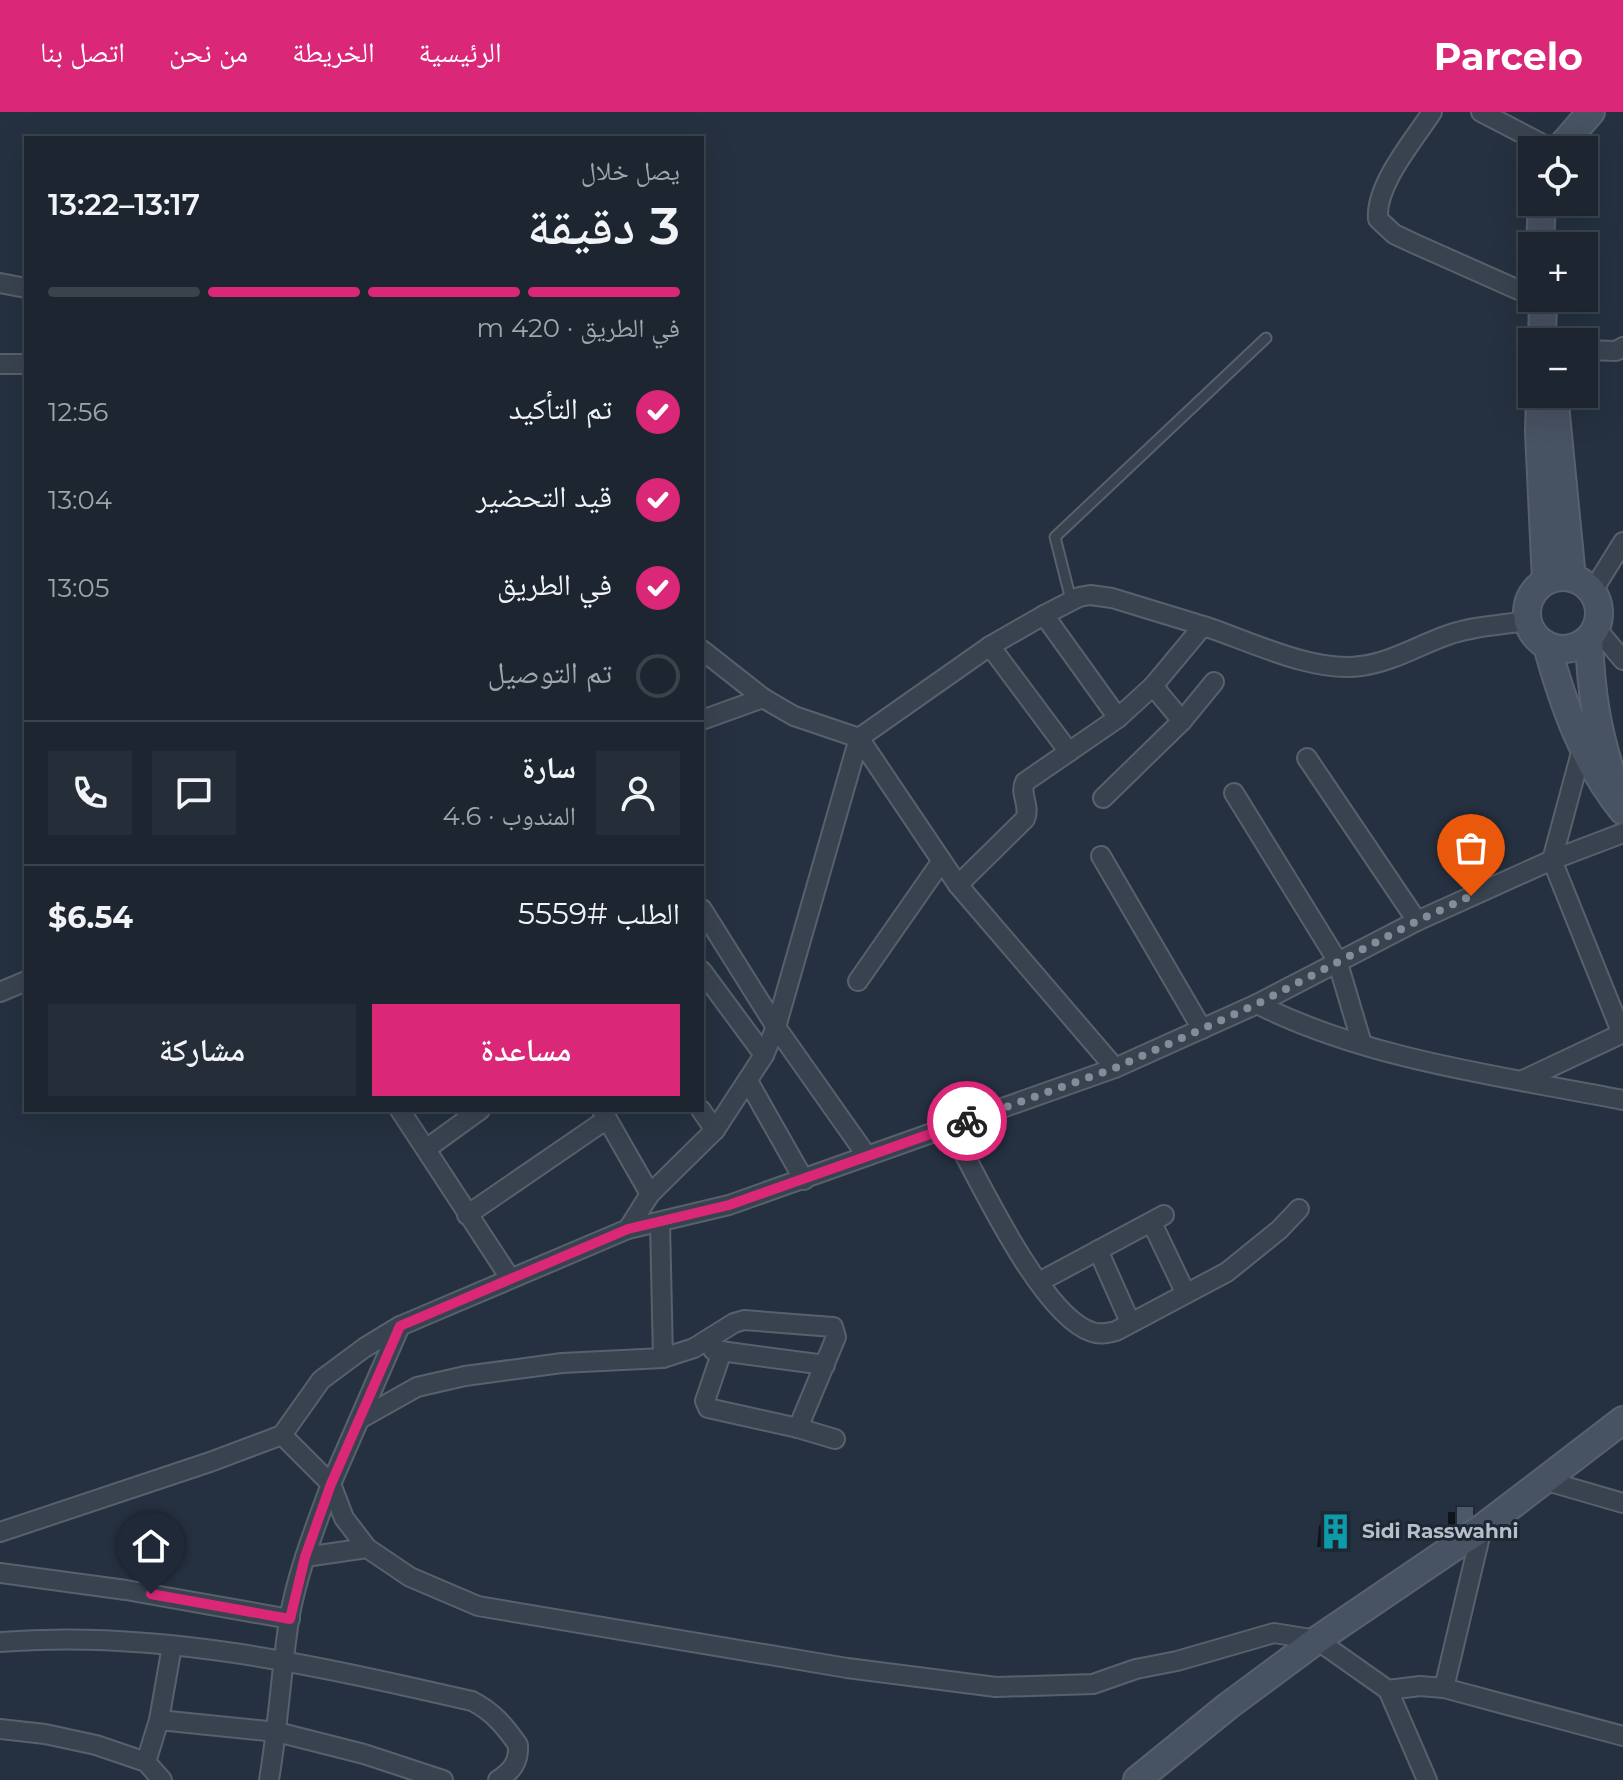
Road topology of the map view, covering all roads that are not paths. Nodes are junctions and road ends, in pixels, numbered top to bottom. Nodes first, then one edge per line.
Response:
1 (1432, 112) edge
2 (1481, 112) edge
3 (1591, 112) edge
4 (1528, 136) edge
5 (1569, 136) edge
6 (0, 283) edge
7 (24, 288) edge
8 (1518, 289) edge
9 (1266, 338) dead end
10 (1623, 347) edge
11 (1598, 350) edge
12 (0, 364) edge
13 (24, 364) edge
14 (1540, 408) edge
15 (1555, 408) edge
16 (1623, 542) edge
17 (1570, 584) junction
18 (1071, 600) junction
19 (1044, 615) junction
20 (1527, 621) junction
21 (1203, 626) junction
22 (1593, 633) junction
23 (990, 646) junction
24 (1547, 646) junction
25 (704, 652) edge
26 (1623, 660) edge
27 (1214, 682) dead end
28 (1153, 686) junction
29 (763, 698) junction
30 (1118, 718) junction
31 (704, 719) edge
32 (1182, 721) junction
33 (859, 738) junction
34 (1582, 749) junction
35 (1069, 752) junction
36 (1307, 758) dead end
37 (1234, 793) dead end
38 (1103, 798) dead end
39 (1623, 800) edge
40 (1623, 811) edge
41 (1623, 833) edge
42 (1101, 856) dead end
43 (1552, 860) junction
44 (941, 862) junction
45 (958, 885) junction
46 (704, 912) edge
47 (1417, 921) junction
48 (1337, 960) junction
49 (704, 974) edge
50 (858, 981) dead end
51 (24, 982) edge
52 (0, 992) edge
53 (1257, 1004) junction
54 (776, 1027) junction
55 (1202, 1029) junction
56 (1622, 1034) edge
57 (1362, 1044) junction
58 (764, 1055) junction
59 (1115, 1068) junction
60 (1523, 1080) junction
61 (748, 1081) junction
62 (1623, 1100) edge
63 (401, 1112) edge
64 (477, 1112) edge
65 (702, 1112) edge
66 (604, 1115) edge
67 (950, 1127) junction
68 (715, 1130) junction
69 (426, 1149) junction
70 (867, 1156) junction
71 (804, 1180) junction
72 (650, 1194) junction
73 (1299, 1209) dead end
74 (467, 1215) junction
75 (660, 1223) junction
76 (628, 1229) junction
77 (1098, 1250) junction
78 (510, 1278) junction
79 (1039, 1282) junction
80 (1185, 1292) junction
81 (1130, 1322) junction
82 (400, 1326) junction
83 (694, 1348) junction
84 (722, 1351) junction
85 (663, 1358) junction
86 (825, 1365) junction
87 (360, 1419) junction
88 (1623, 1420) edge
89 (798, 1428) junction
90 (282, 1435) junction
91 (835, 1439) dead end
92 (1547, 1481) junction
93 (331, 1484) junction
94 (1623, 1503) edge
95 (1482, 1528) junction
96 (0, 1532) edge
97 (367, 1548) junction
98 (305, 1557) junction
99 (0, 1573) edge
100 (290, 1619) junction
101 (1317, 1640) junction
102 (0, 1642) edge
103 (172, 1646) junction
104 (285, 1660) junction
105 (1444, 1688) junction
106 (1388, 1690) junction
107 (159, 1720) junction
108 (0, 1729) edge
109 (277, 1732) junction
110 (1623, 1736) edge
111 (146, 1762) junction
112 (162, 1780) edge
113 (269, 1780) edge
114 (443, 1780) edge
115 (498, 1780) edge
116 (1137, 1780) edge
117 (1427, 1780) edge

1 - 8 street
2 - 4 street
3 - 5 main road
6 - 7 street
9 - 18 lane
10 - 11 street
12 - 13 street
14 - 17 main road
15 - 17 main road
16 - 17 street
17 - 20 main road
17 - 22 main road
18 - 19 street
18 - 21 street
19 - 23 street
19 - 30 street
20 - 21 street
20 - 24 main road
21 - 28 street
22 - 24 main road
22 - 26 street
22 - 39 main road
23 - 33 street
23 - 35 street
24 - 34 main road
25 - 29 street
27 - 32 street
28 - 30 street
28 - 32 street
29 - 31 street
29 - 33 street
30 - 35 street
32 - 38 street
33 - 44 street
33 - 54 street
34 - 40 main road
34 - 43 street
35 - 45 street
36 - 47 street
37 - 48 street
41 - 43 street
42 - 55 street
43 - 47 street
43 - 56 street
44 - 45 street
44 - 50 street
45 - 59 street
46 - 54 street
47 - 48 street
48 - 53 street
48 - 57 street
49 - 58 street
51 - 52 street
53 - 55 street
53 - 57 street
54 - 58 street
54 - 70 street
55 - 59 street
56 - 60 street
57 - 60 street
58 - 61 street
59 - 67 street
60 - 62 street
61 - 68 street
61 - 71 street
63 - 69 street
64 - 69 street
65 - 68 street
66 - 72 street
66 - 74 street
67 - 70 street
67 - 79 street
68 - 72 street
69 - 74 street
70 - 71 street
71 - 75 street
72 - 76 street
73 - 80 street
74 - 78 street
75 - 76 street
75 - 85 street
76 - 78 street
77 - 79 street
77 - 80 street
77 - 81 street
78 - 82 street
79 - 81 street
80 - 81 street
82 - 87 street
82 - 90 street
83 - 84 street
83 - 85 street
83 - 86 street
84 - 86 street
84 - 89 street
85 - 87 street
86 - 89 street
87 - 93 street
88 - 92 main road
89 - 91 street
90 - 93 street
90 - 96 street
92 - 94 street
92 - 95 main road
93 - 97 street
93 - 98 street
95 - 101 main road
95 - 105 street
97 - 98 street
97 - 101 street
98 - 100 street
99 - 100 street
100 - 104 street
101 - 106 street
101 - 116 main road
102 - 103 street
103 - 104 street
103 - 107 street
104 - 109 street
104 - 115 street
105 - 106 street
105 - 110 street
106 - 117 street
107 - 109 street
107 - 111 street
108 - 111 street
109 - 113 street
109 - 114 street
111 - 112 street

